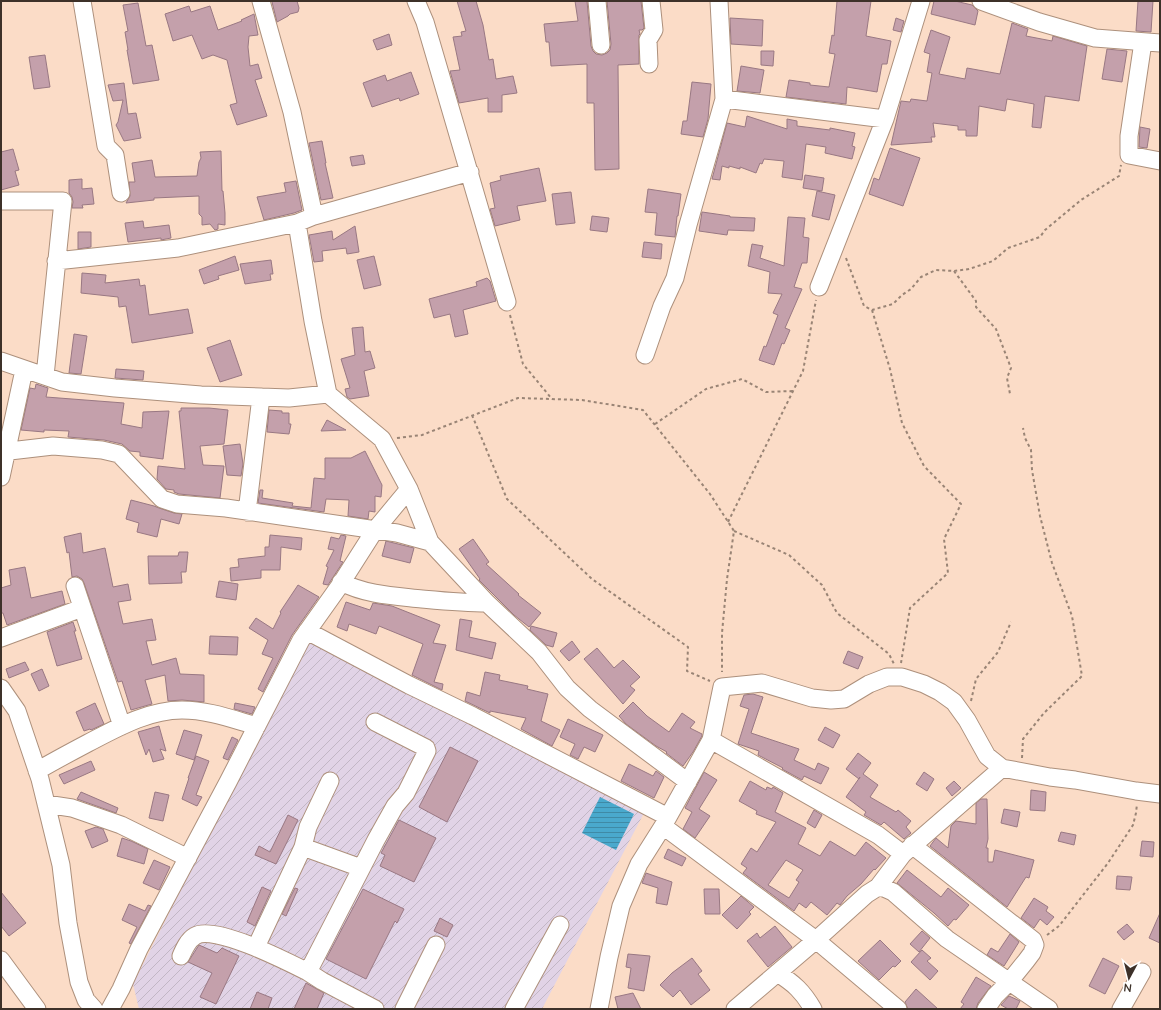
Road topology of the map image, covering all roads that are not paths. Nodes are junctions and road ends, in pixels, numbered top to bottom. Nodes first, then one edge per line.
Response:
1 (82, 1) edge
2 (262, 1) edge
3 (416, 1) edge
4 (597, 1) edge
5 (651, 1) edge
6 (718, 1) edge
7 (921, 1) edge
8 (981, 1) edge
9 (1143, 42) junction
10 (1160, 43) edge
11 (601, 45) dead end
12 (649, 64) dead end
13 (724, 99) junction
14 (885, 119) junction
15 (1160, 162) edge
16 (470, 172) junction
17 (121, 194) dead end
18 (1, 201) edge
19 (314, 216) junction
20 (297, 224) junction
21 (56, 261) junction
22 (819, 287) road end
23 (507, 302) road end
24 (645, 355) dead end
25 (1, 361) edge
26 (24, 370) junction
27 (45, 376) junction
28 (328, 394) junction
29 (261, 397) junction
30 (3, 452) edge
31 (1, 477) edge
32 (409, 489) junction
33 (248, 512) junction
34 (375, 530) junction
35 (430, 542) junction
36 (341, 582) junction
37 (75, 586) dead end
38 (487, 603) junction
39 (82, 608) junction
40 (307, 631) junction
41 (1, 638) edge
42 (1, 688) edge
43 (375, 722) dead end
44 (122, 726) junction
45 (257, 726) junction
46 (711, 740) junction
47 (1002, 768) junction
48 (37, 771) junction
49 (330, 781) dead end
50 (688, 782) junction
51 (1160, 794) edge
52 (46, 804) junction
53 (666, 821) junction
54 (303, 847) junction
55 (908, 850) junction
56 (188, 858) junction
57 (361, 868) junction
58 (878, 887) junction
59 (560, 925) dead end
60 (816, 940) junction
61 (436, 945) dead end
62 (256, 947) junction
63 (181, 956) dead end
64 (2, 963) edge
65 (308, 972) junction
66 (1142, 972) dead end
67 (777, 973) junction
68 (1009, 982) junction
69 (37, 1009) edge
70 (94, 1009) edge
71 (110, 1009) edge
72 (375, 1009) edge
73 (404, 1009) edge
74 (514, 1009) edge
75 (599, 1009) edge
76 (734, 1009) edge
77 (813, 1009) edge
78 (898, 1009) edge
79 (986, 1009) edge
80 (1049, 1009) edge
81 (1121, 1009) edge

1 - 17 street
2 - 19 street
3 - 16 street
4 - 11 street
5 - 12 street
6 - 13 street
7 - 14 street
8 - 9 street
9 - 10 street
9 - 15 street
13 - 14 street
13 - 24 street
14 - 22 street
16 - 19 street
16 - 23 street
18 - 21 street
19 - 20 street
20 - 21 street
20 - 28 street
21 - 27 street
25 - 26 street
26 - 27 street
26 - 30 street
27 - 29 street
28 - 29 street
28 - 32 street
29 - 33 street
30 - 31 street
30 - 33 street
32 - 34 street
32 - 35 street
33 - 34 street
34 - 35 street
34 - 36 street
35 - 38 street
36 - 38 street
36 - 40 street
37 - 39 street
38 - 50 street
39 - 41 street
39 - 44 street
40 - 45 street
40 - 53 street
42 - 48 street
43 - 57 street
44 - 45 street
44 - 48 street
45 - 56 street
46 - 47 street
46 - 50 street
46 - 55 street
47 - 51 street
47 - 55 street
48 - 52 street
49 - 54 street
50 - 53 street
52 - 56 street
52 - 70 street
53 - 60 street
53 - 75 street
54 - 57 street
54 - 62 street
55 - 58 street
55 - 68 street
56 - 71 street
57 - 65 street
58 - 60 street
58 - 68 street
59 - 74 street
60 - 67 street
60 - 78 street
61 - 73 street
62 - 63 street
62 - 65 street
64 - 69 street
65 - 72 street
66 - 81 street
67 - 76 street
67 - 77 street
68 - 79 street
68 - 80 street

